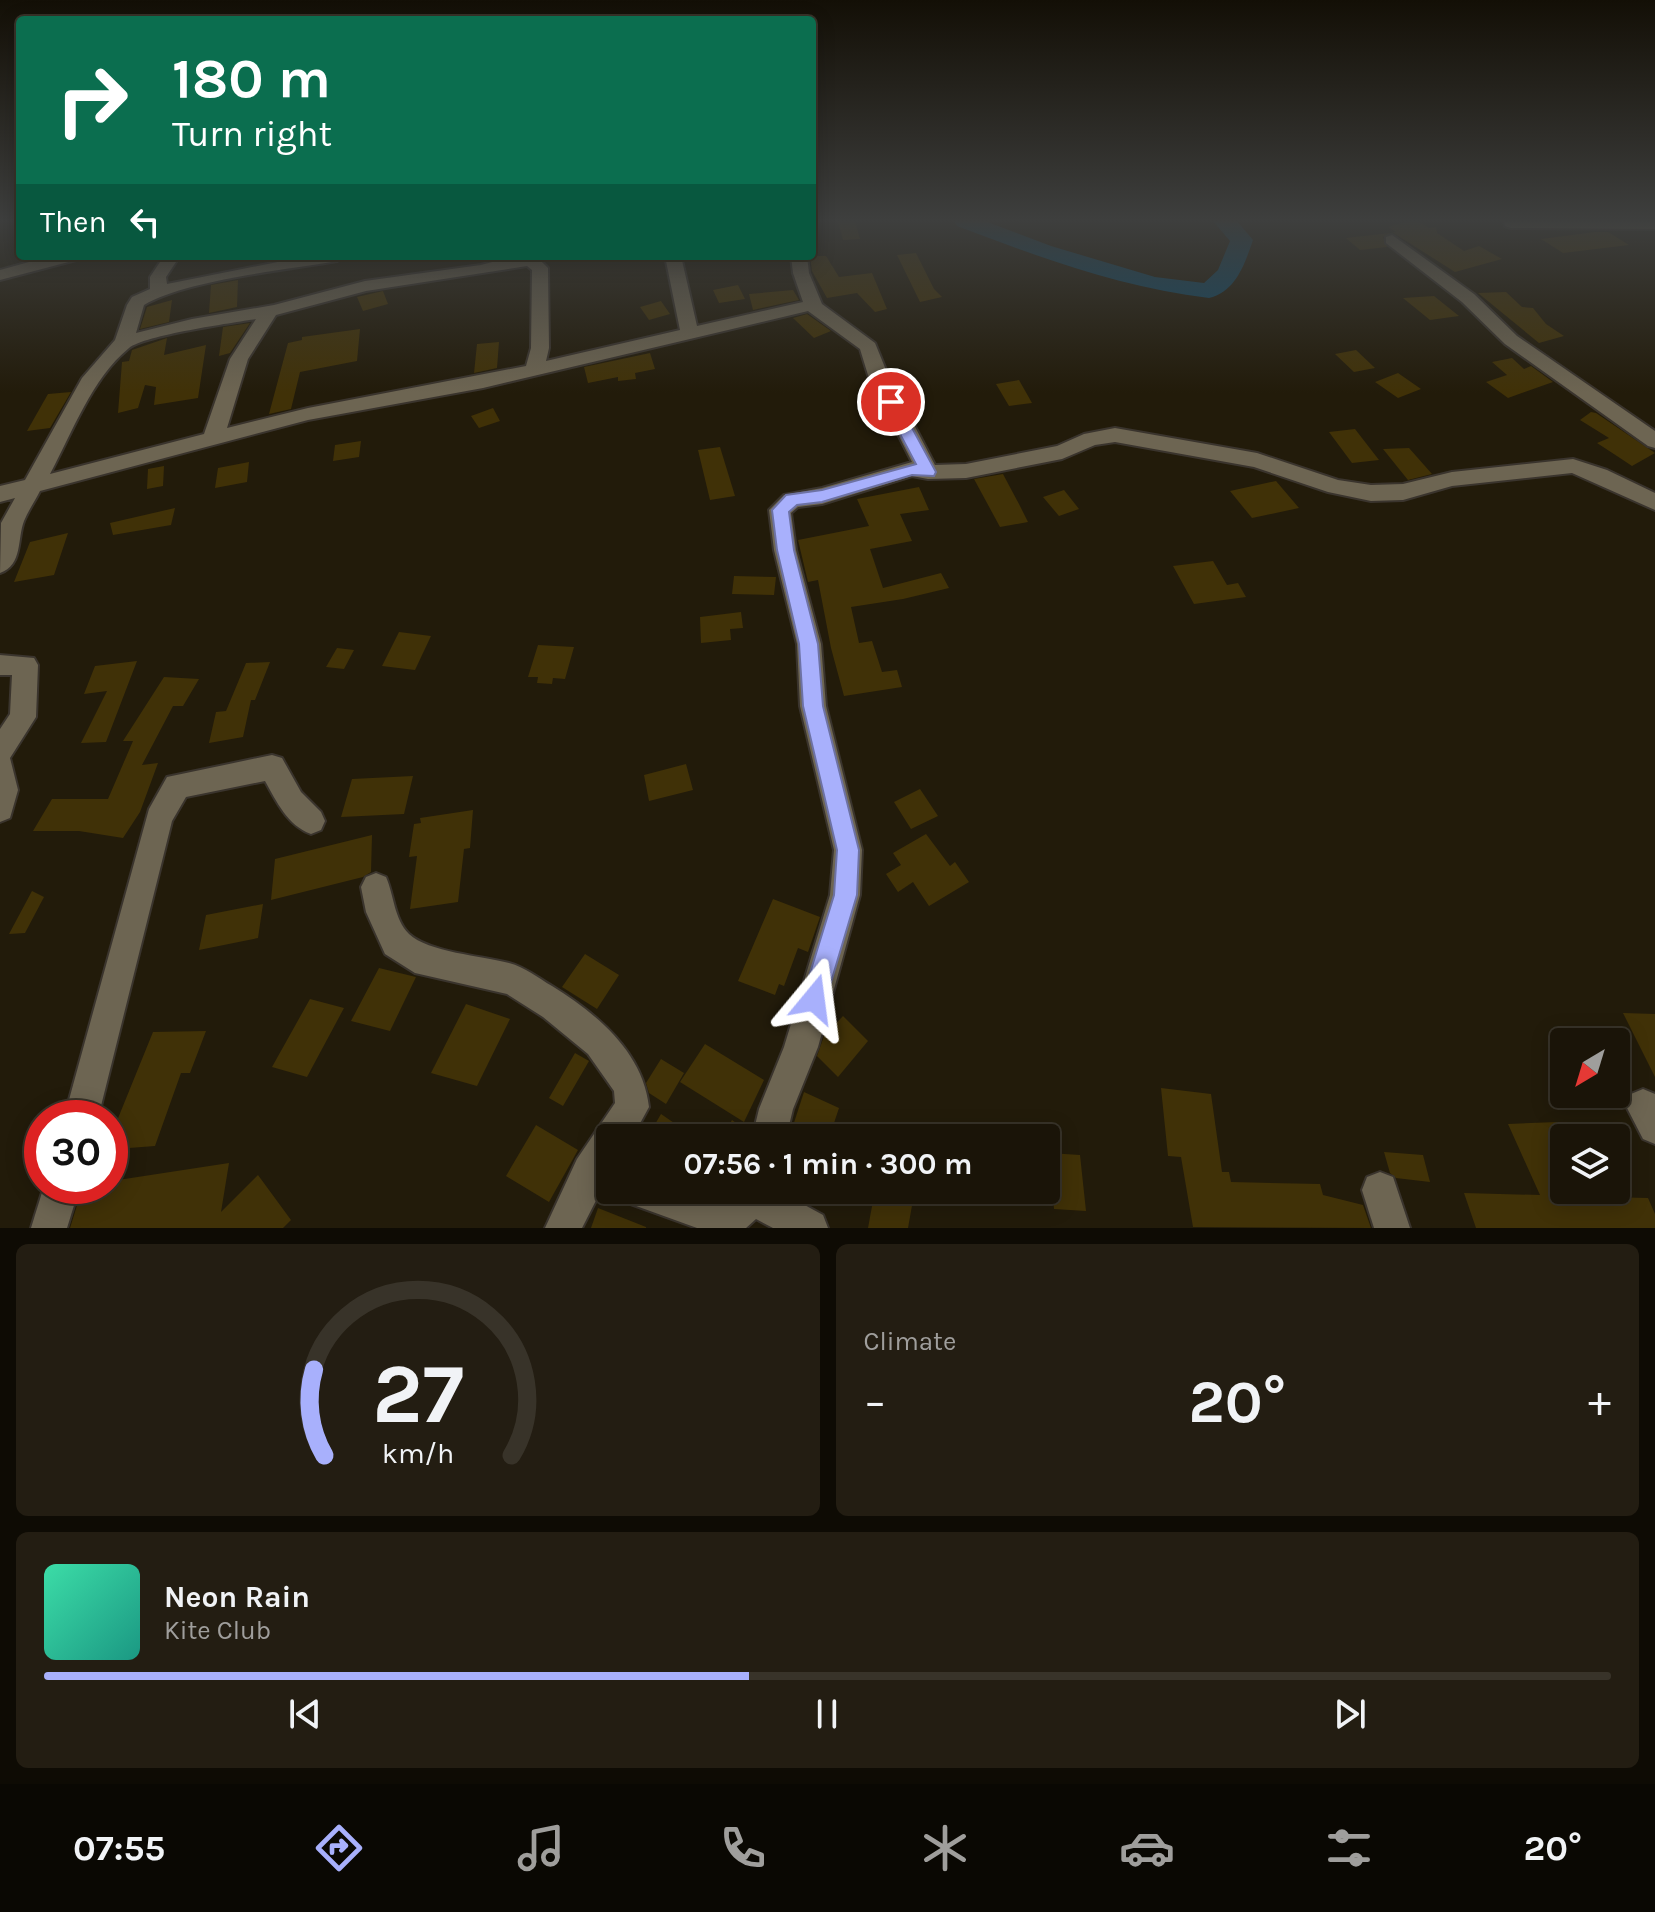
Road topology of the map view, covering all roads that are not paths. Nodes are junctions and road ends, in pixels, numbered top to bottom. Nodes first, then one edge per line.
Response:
1 (158, 278) edge
2 (224, 278) edge
3 (421, 278) edge
4 (540, 278) edge
5 (678, 278) edge
6 (803, 278) edge
7 (1442, 278) edge
8 (159, 291) junction
9 (814, 307) junction
10 (270, 310) junction
11 (689, 331) junction
12 (124, 342) junction
13 (534, 371) junction
14 (213, 439) junction
15 (1655, 441) edge
16 (928, 472) junction
17 (33, 484) junction
18 (0, 494) edge
19 (1655, 502) edge
20 (0, 564) edge
21 (0, 665) edge
22 (0, 751) edge
23 (0, 765) edge
24 (0, 809) edge
25 (311, 821) dead end
26 (376, 887) dead end
27 (86, 1100) edge
28 (621, 1124) edge
29 (772, 1124) edge
30 (596, 1182) edge
31 (1380, 1190) dead end
32 (56, 1204) edge
33 (715, 1204) edge
34 (741, 1209) edge
35 (49, 1228) edge
36 (563, 1228) edge
37 (810, 1228) edge
38 (1392, 1228) edge

1 - 8 street
2 - 8 street
3 - 10 street
4 - 13 street
5 - 11 street
6 - 9 street
7 - 15 street
8 - 12 street
9 - 11 street
9 - 16 street
10 - 12 street
10 - 14 street
11 - 13 street
12 - 17 street
13 - 14 street
14 - 17 street
16 - 19 street
16 - 29 street
17 - 18 street
17 - 20 street
21 - 22 street
23 - 24 street
25 - 27 street
26 - 28 street
30 - 36 street
31 - 38 street
32 - 35 street
33 - 34 street
34 - 37 street

